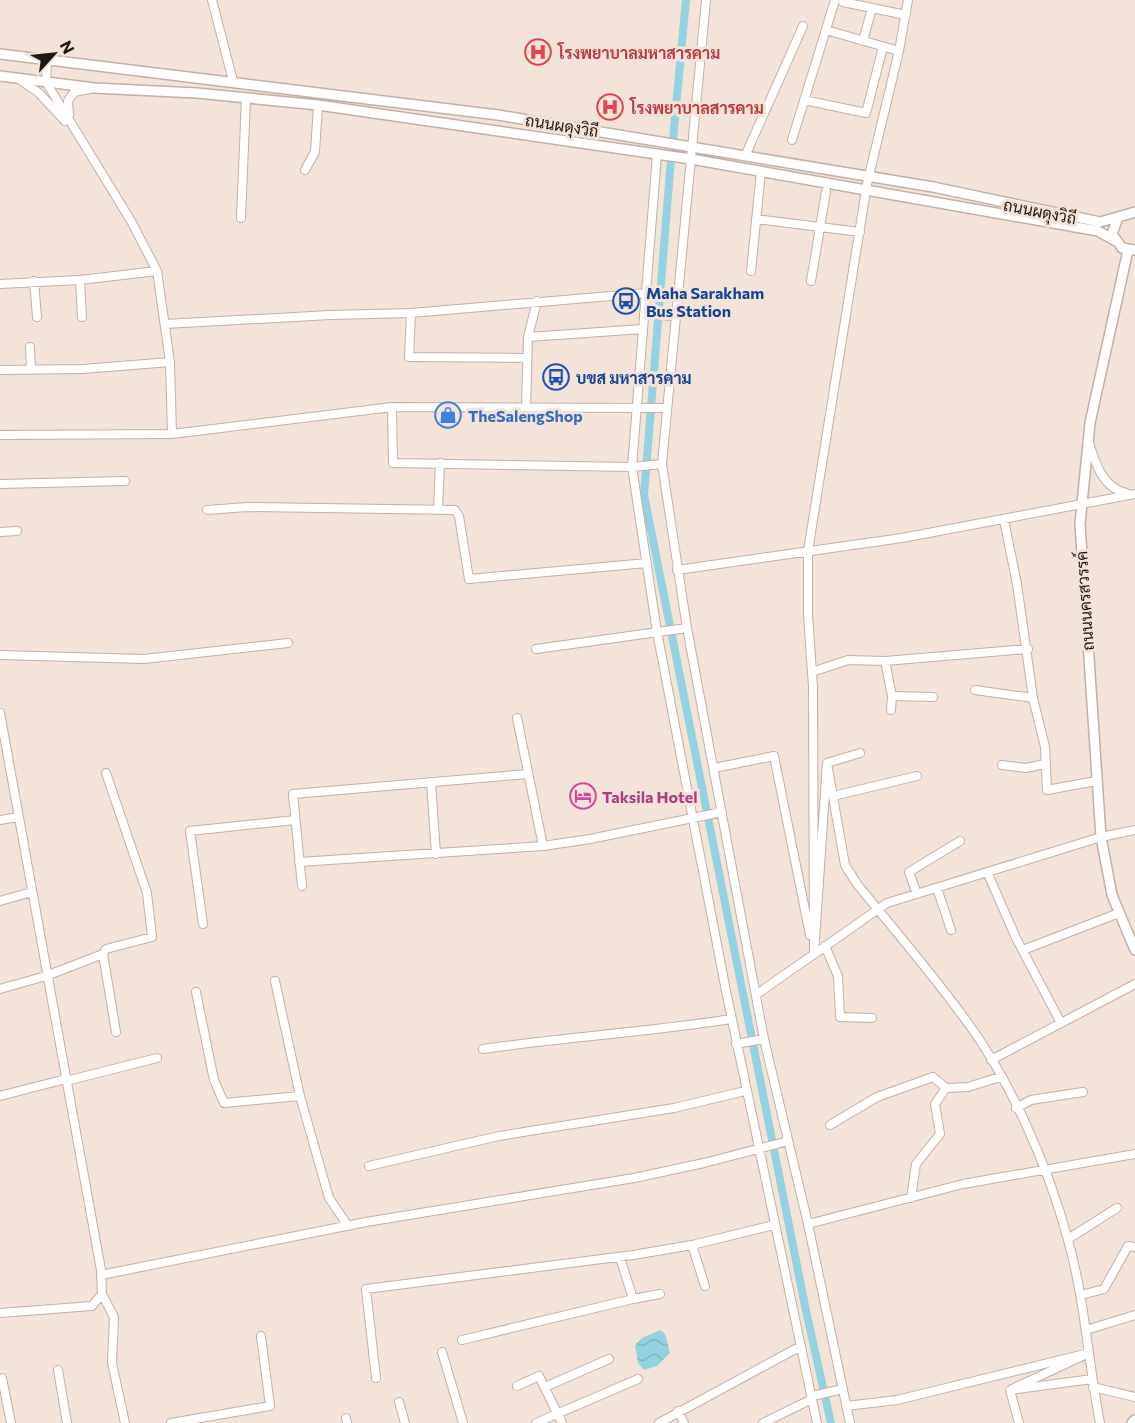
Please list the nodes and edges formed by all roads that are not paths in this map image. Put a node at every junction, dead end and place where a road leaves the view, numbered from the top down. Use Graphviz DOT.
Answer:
graph roads {
  1 [pos="212,0"];
  2 [pos="706,0"];
  3 [pos="908,0"];
  4 [pos="839,1"];
  5 [pos="872,8"];
  6 [pos="906,15"];
  7 [pos="803,26"];
  8 [pos="826,30"];
  9 [pos="863,41"];
  10 [pos="883,47"];
  11 [pos="899,51"];
  12 [pos="0,54"];
  13 [pos="47,59"];
  14 [pos="0,76"];
  15 [pos="17,78"];
  16 [pos="233,81"];
  17 [pos="46,82"];
  18 [pos="94,88"];
  19 [pos="233,97"];
  20 [pos="246,98"];
  21 [pos="804,100"];
  22 [pos="318,105"];
  23 [pos="80,139"];
  24 [pos="792,140"];
  25 [pos="688,145"];
  26 [pos="746,154"];
  27 [pos="661,155"];
  28 [pos="687,159"];
  29 [pos="305,170"];
  30 [pos="761,171"];
  31 [pos="868,178"];
  32 [pos="866,189"];
  33 [pos="826,191"];
  34 [pos="1135,211"];
  35 [pos="1118,217"];
  36 [pos="241,218"];
  37 [pos="756,219"];
  38 [pos="820,228"];
  39 [pos="860,232"];
  40 [pos="1114,240"];
  41 [pos="1132,250"];
  42 [pos="157,271"];
  43 [pos="751,271"];
  44 [pos="80,280"];
  45 [pos="34,281"];
  46 [pos="811,281"];
  47 [pos="0,284"];
  48 [pos="646,293"];
  49 [pos="537,302"];
  50 [pos="411,314"];
  51 [pos="644,314"];
  52 [pos="674,316"];
  53 [pos="37,317"];
  54 [pos="82,317"];
  55 [pos="165,324"];
  56 [pos="643,328"];
  57 [pos="528,337"];
  58 [pos="30,347"];
  59 [pos="526,358"];
  60 [pos="170,362"];
  61 [pos="0,370"];
  62 [pos="31,370"];
  63 [pos="526,406"];
  64 [pos="392,407"];
  65 [pos="635,408"];
  66 [pos="666,408"];
  67 [pos="172,434"];
  68 [pos="0,435"];
  69 [pos="1088,441"];
  70 [pos="440,463"];
  71 [pos="662,464"];
  72 [pos="632,466"];
  73 [pos="125,481"];
  74 [pos="0,484"];
  75 [pos="1132,494"];
  76 [pos="1081,504"];
  77 [pos="438,509"];
  78 [pos="207,510"];
  79 [pos="1004,520"];
  80 [pos="17,531"];
  81 [pos="0,532"];
  82 [pos="808,551"];
  83 [pos="647,563"];
  84 [pos="677,570"];
  85 [pos="687,628"];
  86 [pos="657,632"];
  87 [pos="288,643"];
  88 [pos="536,649"];
  89 [pos="1028,649"];
  90 [pos="0,655"];
  91 [pos="885,661"];
  92 [pos="812,672"];
  93 [pos="975,690"];
  94 [pos="892,696"];
  95 [pos="933,697"];
  96 [pos="1033,698"];
  97 [pos="891,710"];
  98 [pos="0,713"];
  99 [pos="517,718"];
  100 [pos="3,753"];
  101 [pos="860,753"];
  102 [pos="827,763"];
  103 [pos="1044,764"];
  104 [pos="1002,765"];
  105 [pos="714,768"];
  106 [pos="106,773"];
  107 [pos="527,774"];
  108 [pos="917,776"];
  109 [pos="1096,781"];
  110 [pos="431,782"];
  111 [pos="833,796"];
  112 [pos="722,812"];
  113 [pos="18,817"];
  114 [pos="692,818"];
  115 [pos="0,820"];
  116 [pos="295,820"];
  117 [pos="1135,830"];
  118 [pos="1101,837"];
  119 [pos="960,841"];
  120 [pos="543,846"];
  121 [pos="436,854"];
  122 [pos="299,862"];
  123 [pos="988,874"];
  124 [pos="302,886"];
  125 [pos="937,888"];
  126 [pos="32,892"];
  127 [pos="917,894"];
  128 [pos="0,901"];
  129 [pos="877,909"];
  130 [pos="1119,913"];
  131 [pos="203,924"];
  132 [pos="951,930"];
  133 [pos="825,946"];
  134 [pos="1023,950"];
  135 [pos="1135,950"];
  136 [pos="103,954"];
  137 [pos="814,954"];
  138 [pos="46,976"];
  139 [pos="275,981"];
  140 [pos="1135,984"];
  141 [pos="0,989"];
  142 [pos="196,992"];
  143 [pos="757,994"];
  144 [pos="872,1018"];
  145 [pos="731,1019"];
  146 [pos="1061,1023"];
  147 [pos="116,1032"];
  148 [pos="765,1039"];
  149 [pos="736,1044"];
  150 [pos="483,1049"];
  151 [pos="157,1058"];
  152 [pos="991,1060"];
  153 [pos="1000,1077"];
  154 [pos="66,1080"];
  155 [pos="946,1088"];
  156 [pos="746,1091"];
  157 [pos="1083,1092"];
  158 [pos="0,1096"];
  159 [pos="300,1096"];
  160 [pos="1016,1108"];
  161 [pos="830,1125"];
  162 [pos="788,1141"];
  163 [pos="758,1149"];
  164 [pos="1135,1154"];
  165 [pos="369,1166"];
  166 [pos="1045,1170"];
  167 [pos="911,1198"];
  168 [pos="1117,1208"];
  169 [pos="808,1224"];
  170 [pos="774,1225"];
  171 [pos="348,1226"];
  172 [pos="1068,1239"];
  173 [pos="692,1245"];
  174 [pos="1135,1247"];
  175 [pos="620,1257"];
  176 [pos="101,1275"];
  177 [pos="705,1286"];
  178 [pos="102,1294"];
  179 [pos="660,1294"];
  180 [pos="1081,1295"];
  181 [pos="633,1299"];
  182 [pos="0,1313"];
  183 [pos="1135,1315"];
  184 [pos="1086,1330"];
  185 [pos="261,1336"];
  186 [pos="462,1340"];
  187 [pos="801,1346"];
  188 [pos="442,1352"];
  189 [pos="1089,1353"];
  190 [pos="609,1359"];
  191 [pos="58,1370"];
  192 [pos="2,1378"];
  193 [pos="376,1378"];
  194 [pos="638,1379"];
  195 [pos="1092,1383"];
  196 [pos="518,1386"];
  197 [pos="545,1387"];
  198 [pos="843,1389"];
  199 [pos="1010,1390"];
  200 [pos="812,1397"];
  201 [pos="1135,1397"];
  202 [pos="399,1402"];
  203 [pos="846,1406"];
  204 [pos="678,1411"];
  205 [pos="558,1413"];
  206 [pos="11,1423"];
  207 [pos="67,1423"];
  208 [pos="125,1423"];
  209 [pos="171,1423"];
  210 [pos="405,1423"];
  211 [pos="463,1423"];
  212 [pos="536,1423"];
  213 [pos="562,1423"];
  214 [pos="659,1423"];
  215 [pos="684,1423"];
  216 [pos="763,1423"];
  217 [pos="818,1423"];
  218 [pos="850,1423"];
  219 [pos="1019,1423"];
  220 [pos="1100,1423"];
  1 -- 16 [label="street"];
  2 -- 25 [label="street"];
  3 -- 6 [label="street"];
  4 -- 5 [label="street"];
  4 -- 8 [label="street"];
  5 -- 6 [label="street"];
  5 -- 9 [label="street"];
  6 -- 11 [label="street"];
  7 -- 26 [label="street"];
  8 -- 9 [label="street"];
  8 -- 21 [label="street"];
  9 -- 10 [label="street"];
  10 -- 11 [label="street"];
  10 -- 21 [label="street"];
  11 -- 31 [label="street"];
  12 -- 13 [label="main road, ถนนผดุงวิถี"];
  13 -- 16 [label="main road, ถนนผดุงวิถี"];
  13 -- 17 [label="street"];
  14 -- 15 [label="main road, ถนนผดุงวิถี"];
  15 -- 17 [label="main road, ถนนผดุงวิถี"];
  15 -- 23 [label="street"];
  16 -- 19 [label="main road"];
  16 -- 25 [label="main road, ถนนผดุงวิถี"];
  17 -- 18 [label="main road, ถนนผดุงวิถี"];
  17 -- 23 [label="street"];
  18 -- 19 [label="main road, ถนนผดุงวิถี"];
  18 -- 23 [label="street"];
  19 -- 20 [label="main road, ถนนผดุงวิถี"];
  20 -- 22 [label="main road, ถนนผดุงวิถี"];
  20 -- 36 [label="street"];
  21 -- 24 [label="street"];
  22 -- 27 [label="main road, ถนนผดุงวิถี"];
  22 -- 29 [label="street"];
  23 -- 42 [label="street"];
  25 -- 26 [label="main road, ถนนผดุงวิถี"];
  25 -- 28 [label="street"];
  26 -- 31 [label="main road, ถนนผดุงวิถี"];
  27 -- 28 [label="main road, ถนนผดุงวิถี"];
  27 -- 48 [label="street"];
  28 -- 30 [label="main road, ถนนผดุงวิถี"];
  28 -- 52 [label="street"];
  30 -- 32 [label="main road, ถนนผดุงวิถี"];
  30 -- 37 [label="street"];
  31 -- 32 [label="street"];
  31 -- 35 [label="main road, ถนนผดุงวิถี"];
  32 -- 39 [label="street"];
  32 -- 40 [label="main road, ถนนผดุงวิถี"];
  33 -- 38 [label="street"];
  34 -- 35 [label="main road, ถนนผดุงวิถี"];
  35 -- 40 [label="main road"];
  37 -- 38 [label="street"];
  37 -- 43 [label="street"];
  38 -- 39 [label="street"];
  38 -- 46 [label="street"];
  39 -- 82 [label="street"];
  40 -- 41 [label="main road, ถนนผดุงวิถี"];
  41 -- 69 [label="main road, ถนนนครสวรรค์"];
  42 -- 44 [label="street"];
  42 -- 55 [label="street"];
  44 -- 45 [label="street"];
  44 -- 54 [label="street"];
  45 -- 47 [label="street"];
  45 -- 53 [label="street"];
  48 -- 49 [label="street"];
  48 -- 51 [label="street"];
  49 -- 50 [label="street"];
  49 -- 57 [label="street"];
  50 -- 55 [label="street"];
  50 -- 59 [label="street"];
  51 -- 52 [label="street"];
  51 -- 56 [label="street"];
  52 -- 66 [label="street"];
  55 -- 60 [label="street"];
  56 -- 57 [label="street"];
  56 -- 65 [label="street"];
  57 -- 59 [label="street"];
  58 -- 62 [label="street"];
  59 -- 63 [label="street"];
  60 -- 62 [label="street"];
  60 -- 67 [label="street"];
  61 -- 62 [label="street"];
  63 -- 64 [label="street"];
  63 -- 65 [label="street"];
  64 -- 67 [label="street"];
  64 -- 70 [label="street"];
  65 -- 66 [label="street"];
  65 -- 72 [label="street"];
  66 -- 71 [label="street"];
  67 -- 68 [label="street"];
  69 -- 75 [label="street"];
  69 -- 76 [label="main road, ถนนนครสวรรค์"];
  70 -- 72 [label="street"];
  70 -- 77 [label="street"];
  71 -- 72 [label="street"];
  71 -- 84 [label="street"];
  72 -- 83 [label="street"];
  73 -- 74 [label="street"];
  75 -- 76 [label="street"];
  76 -- 79 [label="street"];
  76 -- 109 [label="main road, ถนนนครสวรรค์"];
  77 -- 78 [label="street"];
  77 -- 83 [label="street"];
  79 -- 82 [label="street"];
  79 -- 89 [label="street"];
  80 -- 81 [label="street"];
  82 -- 84 [label="street"];
  82 -- 92 [label="street"];
  83 -- 86 [label="street"];
  84 -- 85 [label="street"];
  85 -- 86 [label="street"];
  85 -- 105 [label="street"];
  86 -- 88 [label="street"];
  86 -- 114 [label="street"];
  87 -- 90 [label="street"];
  89 -- 91 [label="street"];
  89 -- 96 [label="street"];
  91 -- 92 [label="street"];
  91 -- 94 [label="street"];
  92 -- 137 [label="street"];
  93 -- 96 [label="street"];
  94 -- 95 [label="street"];
  94 -- 97 [label="street"];
  96 -- 103 [label="street"];
  98 -- 100 [label="street"];
  99 -- 107 [label="street"];
  100 -- 113 [label="street"];
  101 -- 102 [label="street"];
  102 -- 111 [label="street"];
  102 -- 137 [label="street"];
  103 -- 104 [label="street"];
  103 -- 109 [label="street"];
  105 -- 112 [label="street"];
  105 -- 137 [label="street"];
  106 -- 136 [label="street"];
  107 -- 110 [label="street"];
  107 -- 120 [label="street"];
  108 -- 111 [label="street"];
  109 -- 118 [label="main road, ถนนนครสวรรค์"];
  110 -- 116 [label="street"];
  110 -- 121 [label="street"];
  111 -- 129 [label="street"];
  112 -- 114 [label="street"];
  112 -- 143 [label="street"];
  113 -- 115 [label="street"];
  113 -- 126 [label="street"];
  114 -- 120 [label="street"];
  114 -- 145 [label="street"];
  116 -- 122 [label="street"];
  116 -- 131 [label="street"];
  117 -- 118 [label="street"];
  118 -- 123 [label="street"];
  118 -- 130 [label="main road, ถนนนครสวรรค์"];
  119 -- 127 [label="street"];
  120 -- 121 [label="street"];
  121 -- 122 [label="street"];
  122 -- 124 [label="street"];
  123 -- 125 [label="street"];
  123 -- 134 [label="street"];
  125 -- 127 [label="street"];
  125 -- 132 [label="street"];
  126 -- 128 [label="street"];
  126 -- 138 [label="street"];
  127 -- 129 [label="street"];
  129 -- 133 [label="street"];
  129 -- 152 [label="street"];
  130 -- 134 [label="street"];
  130 -- 135 [label="main road, ถนนนครสวรรค์"];
  133 -- 137 [label="street"];
  133 -- 144 [label="street"];
  134 -- 146 [label="street"];
  136 -- 138 [label="street"];
  136 -- 147 [label="street"];
  137 -- 143 [label="street"];
  138 -- 141 [label="street"];
  138 -- 154 [label="street"];
  139 -- 159 [label="street"];
  140 -- 146 [label="street"];
  142 -- 159 [label="street"];
  143 -- 148 [label="street"];
  145 -- 149 [label="street"];
  145 -- 150 [label="street"];
  146 -- 152 [label="street"];
  148 -- 149 [label="street"];
  148 -- 162 [label="street"];
  149 -- 156 [label="street"];
  151 -- 154 [label="street"];
  152 -- 153 [label="street"];
  153 -- 155 [label="street"];
  153 -- 160 [label="street"];
  154 -- 158 [label="street"];
  154 -- 176 [label="street"];
  155 -- 161 [label="street"];
  155 -- 167 [label="street"];
  156 -- 163 [label="street"];
  156 -- 165 [label="street"];
  157 -- 160 [label="street"];
  159 -- 171 [label="street"];
  160 -- 166 [label="street"];
  162 -- 163 [label="street"];
  162 -- 169 [label="street"];
  163 -- 170 [label="street"];
  163 -- 171 [label="street"];
  164 -- 166 [label="street"];
  166 -- 167 [label="street"];
  166 -- 172 [label="street"];
  167 -- 169 [label="street"];
  168 -- 172 [label="street"];
  169 -- 198 [label="street"];
  170 -- 173 [label="street"];
  170 -- 187 [label="street"];
  171 -- 176 [label="street"];
  172 -- 180 [label="street"];
  173 -- 175 [label="street"];
  173 -- 177 [label="street"];
  174 -- 180 [label="street"];
  175 -- 181 [label="street"];
  175 -- 193 [label="street"];
  176 -- 178 [label="street"];
  178 -- 182 [label="street"];
  178 -- 208 [label="street"];
  179 -- 181 [label="street"];
  180 -- 184 [label="street"];
  181 -- 186 [label="street"];
  183 -- 184 [label="street"];
  184 -- 189 [label="street"];
  185 -- 209 [label="street"];
  187 -- 200 [label="street"];
  187 -- 204 [label="street"];
  188 -- 211 [label="street"];
  189 -- 195 [label="street"];
  189 -- 199 [label="street"];
  189 -- 203 [label="street"];
  190 -- 197 [label="street"];
  191 -- 207 [label="street"];
  192 -- 206 [label="street"];
  194 -- 205 [label="street"];
  195 -- 199 [label="street"];
  195 -- 201 [label="street"];
  195 -- 220 [label="street"];
  196 -- 197 [label="street"];
  197 -- 205 [label="street"];
  198 -- 200 [label="street"];
  198 -- 203 [label="street"];
  199 -- 219 [label="street"];
  200 -- 216 [label="street"];
  200 -- 217 [label="street"];
  202 -- 210 [label="street"];
  203 -- 218 [label="street"];
  204 -- 214 [label="street"];
  204 -- 215 [label="street"];
  205 -- 212 [label="street"];
  205 -- 213 [label="street"];
}
